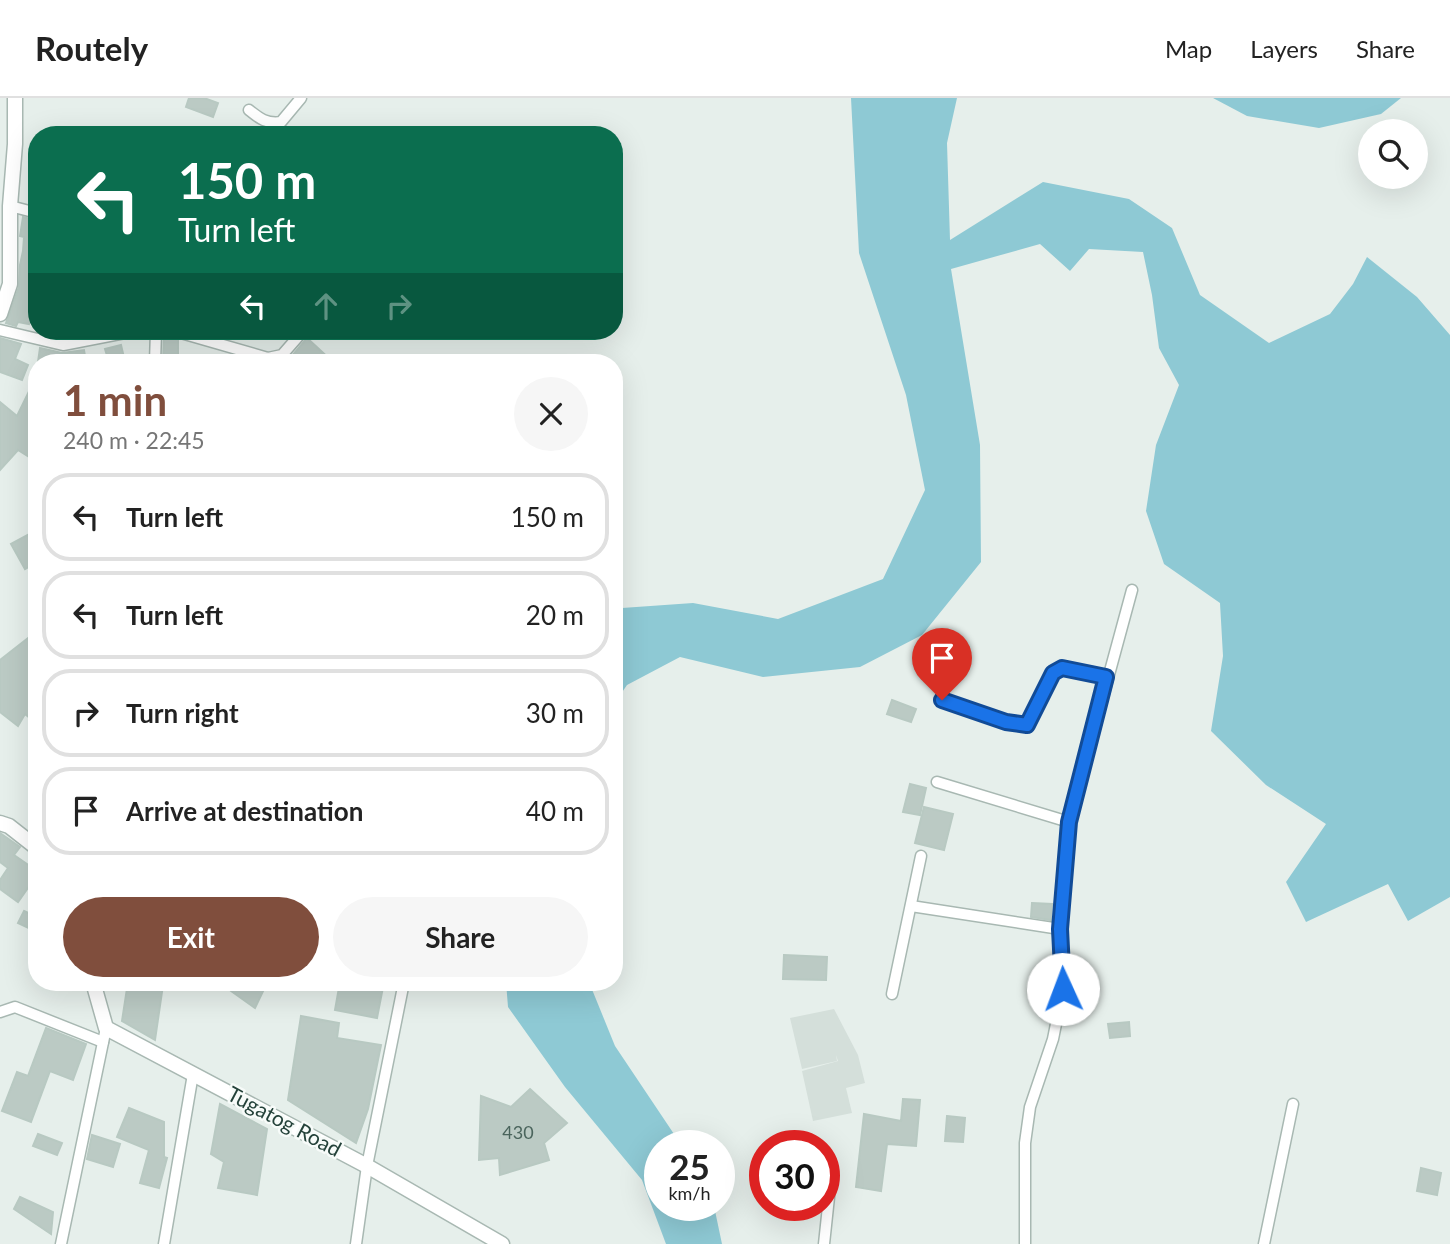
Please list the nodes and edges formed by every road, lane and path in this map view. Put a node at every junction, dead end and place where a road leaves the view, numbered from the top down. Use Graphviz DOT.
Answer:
graph roads {
  1 [pos="15,98"];
  2 [pos="301,98"];
  3 [pos="249,110"];
  4 [pos="10,206"];
  5 [pos="28,211"];
  6 [pos="0,314"];
  7 [pos="0,330"];
  8 [pos="28,337"];
  9 [pos="42,340"];
  10 [pos="89,340"];
  11 [pos="205,340"];
  12 [pos="295,340"];
  13 [pos="254,354"];
  14 [pos="283,354"];
  15 [pos="1132,590"];
  16 [pos="1106,677"];
  17 [pos="942,700"];
  18 [pos="937,782"];
  19 [pos="0,822"];
  20 [pos="1069,822"];
  21 [pos="28,841"];
  22 [pos="921,856"];
  23 [pos="911,906"];
  24 [pos="1060,929"];
  25 [pos="95,991"];
  26 [pos="402,991"];
  27 [pos="892,994"];
  28 [pos="0,1012"];
  29 [pos="104,1035"];
  30 [pos="193,1074"];
  31 [pos="1293,1104"];
  32 [pos="367,1166"];
  33 [pos="826,1221"];
  34 [pos="61,1244"];
  35 [pos="164,1244"];
  36 [pos="356,1244"];
  37 [pos="502,1244"];
  38 [pos="824,1244"];
  39 [pos="1025,1244"];
  40 [pos="1264,1244"];
  1 -- 4 [label="street"];
  2 -- 3 [label="street"];
  4 -- 5 [label="street"];
  4 -- 6 [label="street"];
  7 -- 8 [label="street"];
  9 -- 10 [label="street"];
  11 -- 13 [label="street"];
  12 -- 14 [label="street"];
  15 -- 16 [label="street"];
  16 -- 17 [label="street"];
  16 -- 20 [label="street"];
  18 -- 20 [label="street"];
  19 -- 21 [label="street"];
  20 -- 24 [label="street"];
  22 -- 23 [label="street"];
  23 -- 24 [label="street"];
  23 -- 27 [label="street"];
  24 -- 39 [label="street"];
  25 -- 29 [label="street"];
  26 -- 32 [label="street"];
  28 -- 29 [label="street"];
  29 -- 30 [label="street, Tugatog Road"];
  29 -- 34 [label="street"];
  30 -- 32 [label="street, Tugatog Road"];
  30 -- 35 [label="street"];
  31 -- 40 [label="street"];
  32 -- 36 [label="street"];
  32 -- 37 [label="street, Tugatog Road"];
  33 -- 38 [label="street"];
}
